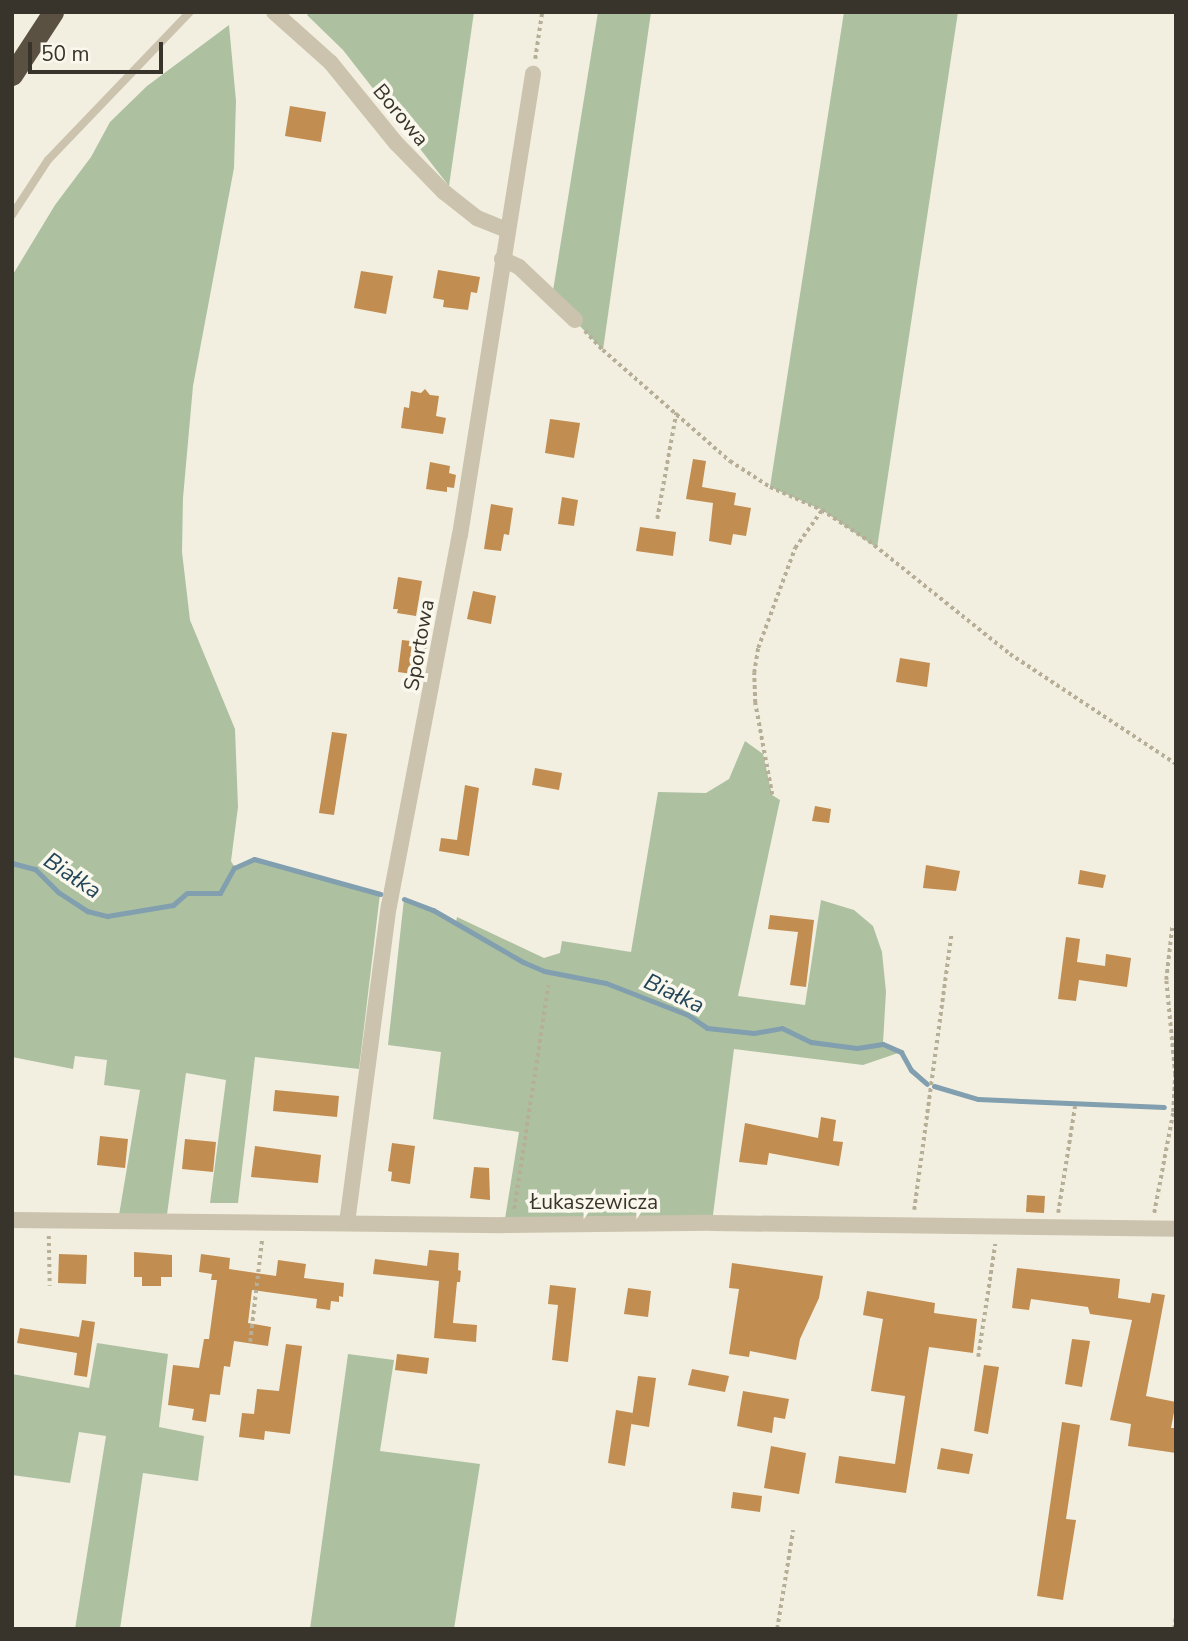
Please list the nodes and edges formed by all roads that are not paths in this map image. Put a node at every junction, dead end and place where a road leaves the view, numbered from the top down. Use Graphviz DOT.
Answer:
graph roads {
  1 [pos="52,12"];
  2 [pos="190,12"];
  3 [pos="274,12"];
  4 [pos="533,74"];
  5 [pos="12,75"];
  6 [pos="12,215"];
  7 [pos="506,230"];
  8 [pos="502,259"];
  9 [pos="575,320"];
  10 [pos="12,1220"];
  11 [pos="347,1223"];
  12 [pos="1176,1229"];
  1 -- 5 [label="highway"];
  2 -- 6 [label="lane"];
  3 -- 7 [label="street, Borowa"];
  4 -- 7 [label="street, Sportowa"];
  7 -- 8 [label="street, Sportowa"];
  8 -- 9 [label="street"];
  8 -- 11 [label="street, Sportowa"];
  10 -- 11 [label="street, Łukaszewicza"];
  11 -- 12 [label="street, Łukaszewicza"];
}
